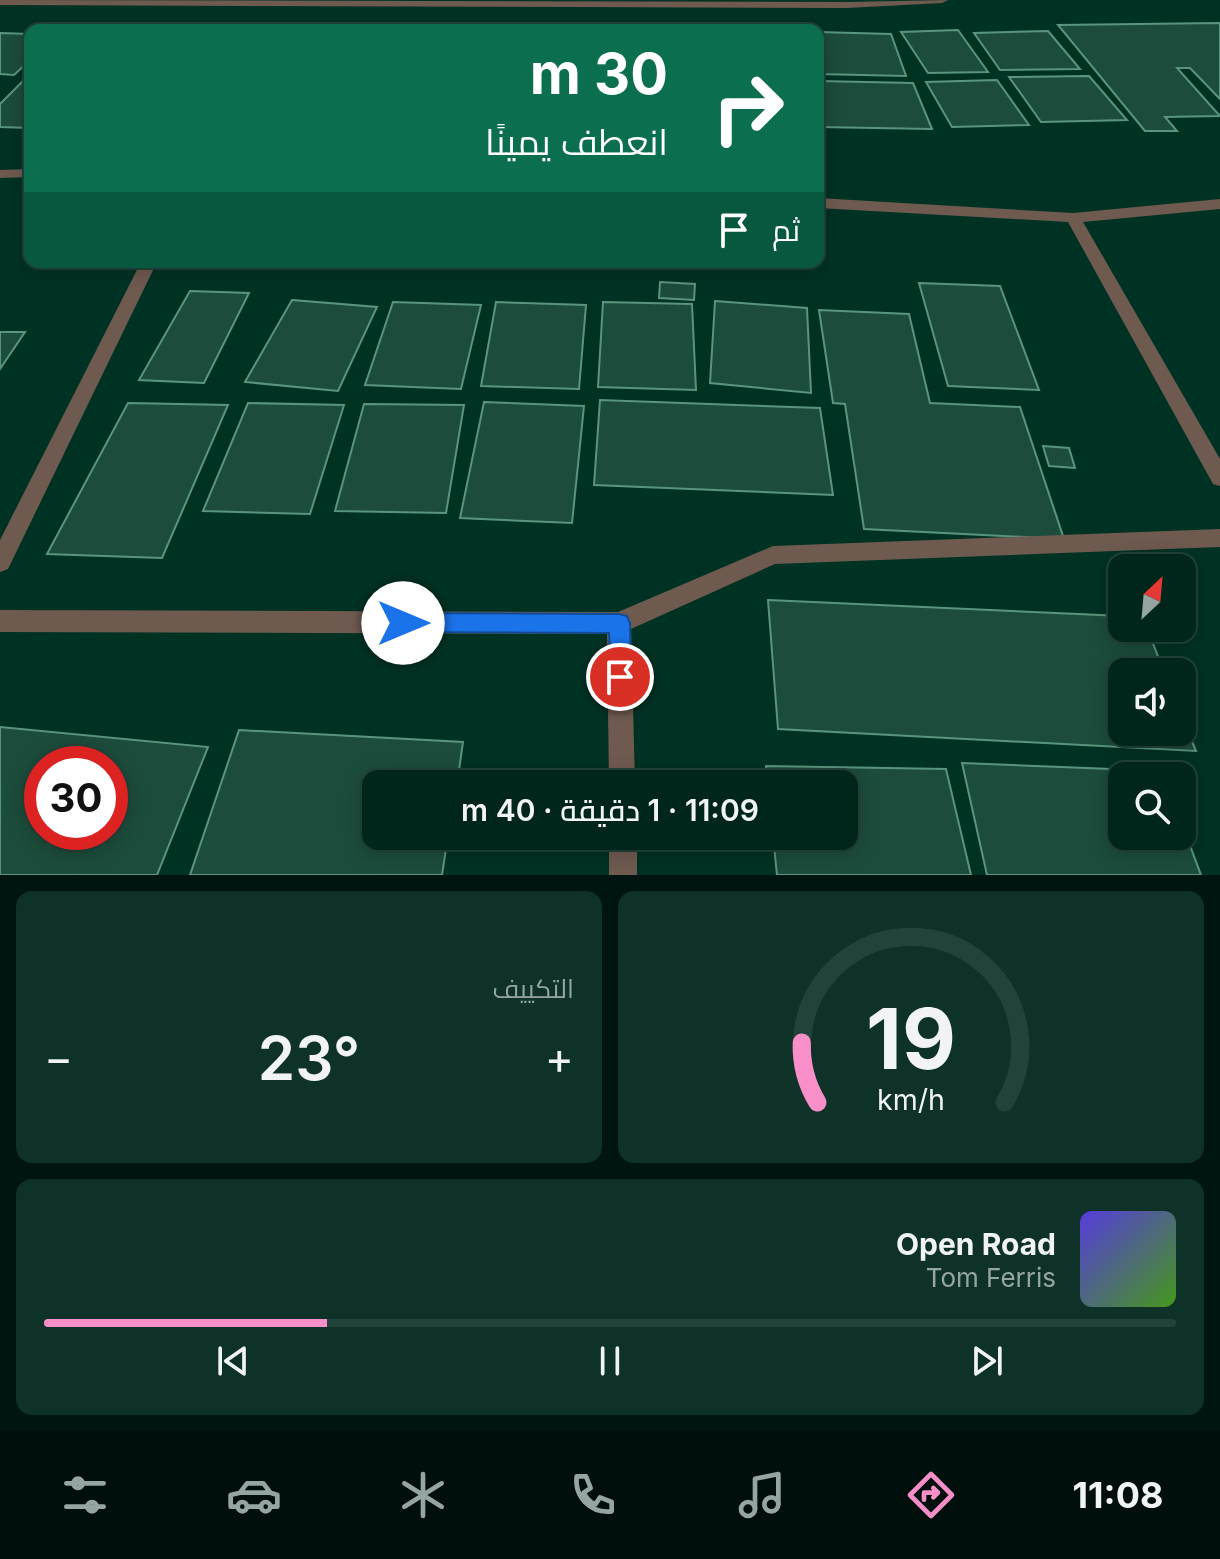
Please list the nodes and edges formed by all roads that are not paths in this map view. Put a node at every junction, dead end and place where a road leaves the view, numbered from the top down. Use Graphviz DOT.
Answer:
graph roads {
  1 [pos="942,0"];
  2 [pos="1,1"];
  3 [pos="846,3"];
  4 [pos="24,174"];
  5 [pos="3,178"];
  6 [pos="824,203"];
  7 [pos="1220,204"];
  8 [pos="1073,218"];
  9 [pos="146,268"];
  10 [pos="1220,478"];
  11 [pos="1220,538"];
  12 [pos="0,562"];
  13 [pos="0,621"];
  14 [pos="619,623"];
  15 [pos="622,770"];
  16 [pos="623,850"];
  17 [pos="623,875"];
  1 -- 3 [label="street"];
  2 -- 3 [label="street"];
  4 -- 5 [label="street"];
  6 -- 8 [label="street"];
  7 -- 8 [label="street"];
  8 -- 10 [label="street"];
  9 -- 12 [label="street"];
  11 -- 14 [label="street"];
  13 -- 14 [label="street"];
  14 -- 15 [label="street"];
  16 -- 17 [label="street"];
}
